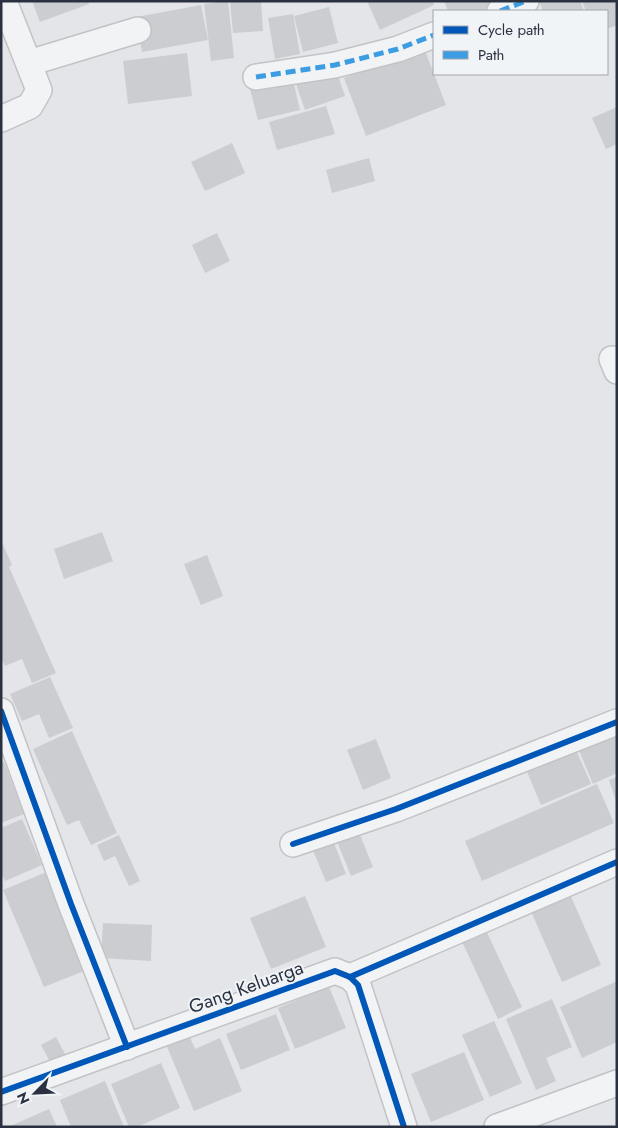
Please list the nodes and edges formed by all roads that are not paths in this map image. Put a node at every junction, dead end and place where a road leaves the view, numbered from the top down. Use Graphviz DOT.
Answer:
graph roads {
  1 [pos="4,1"];
  2 [pos="138,30"];
  3 [pos="433,35"];
  4 [pos="29,63"];
  5 [pos="256,77"];
  6 [pos="1,119"];
  7 [pos="1,712"];
  8 [pos="617,722"];
  9 [pos="293,844"];
  10 [pos="617,862"];
  11 [pos="350,977"];
  12 [pos="127,1047"];
  13 [pos="617,1083"];
  14 [pos="1,1092"];
  15 [pos="404,1127"];
  16 [pos="497,1127"];
  1 -- 4 [label="street"];
  2 -- 4 [label="street"];
  3 -- 5 [label="street"];
  4 -- 6 [label="street"];
  7 -- 12 [label="street"];
  8 -- 9 [label="street"];
  10 -- 11 [label="street"];
  11 -- 12 [label="street, Gang Keluarga"];
  11 -- 15 [label="street"];
  12 -- 14 [label="street, Gang Keluarga"];
  13 -- 16 [label="street"];
}
